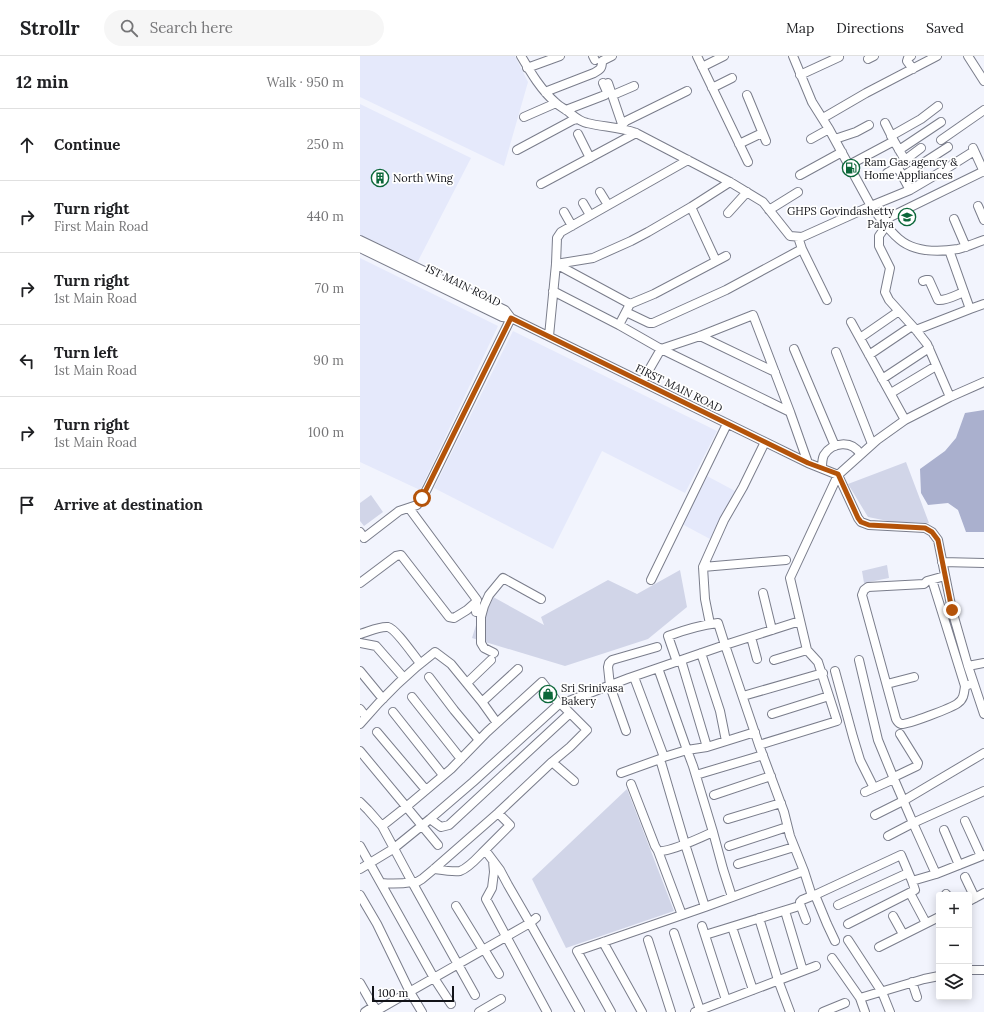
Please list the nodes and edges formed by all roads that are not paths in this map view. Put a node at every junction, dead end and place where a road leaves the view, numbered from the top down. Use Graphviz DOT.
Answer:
graph roads {
  1 [pos="521,56"];
  2 [pos="560,56"];
  3 [pos="612,56"];
  4 [pos="697,56"];
  5 [pos="724,56"];
  6 [pos="792,56"];
  7 [pos="911,56"];
  8 [pos="937,56"];
  9 [pos="968,56"];
  10 [pos="839,57"];
  11 [pos="702,67"];
  12 [pos="527,68"];
  13 [pos="913,69"];
  14 [pos="800,75"];
  15 [pos="732,78"];
  16 [pos="984,81"];
  17 [pos="634,86"];
  18 [pos="712,88"];
  19 [pos="687,91"];
  20 [pos="545,92"];
  21 [pos="613,95"];
  22 [pos="747,95"];
  23 [pos="556,103"];
  24 [pos="938,106"];
  25 [pos="566,110"];
  26 [pos="984,110"];
  27 [pos="524,117"];
  28 [pos="823,118"];
  29 [pos="577,119"];
  30 [pos="941,122"];
  31 [pos="885,123"];
  32 [pos="869,125"];
  33 [pos="621,126"];
  34 [pos="829,129"];
  35 [pos="636,133"];
  36 [pos="762,133"];
  37 [pos="578,134"];
  38 [pos="811,139"];
  39 [pos="835,139"];
  40 [pos="893,139"];
  41 [pos="941,140"];
  42 [pos="766,141"];
  43 [pos="739,144"];
  44 [pos="948,147"];
  45 [pos="921,148"];
  46 [pos="517,150"];
  47 [pos="899,150"];
  48 [pos="842,152"];
  49 [pos="590,158"];
  50 [pos="981,158"];
  51 [pos="688,160"];
  52 [pos="905,160"];
  53 [pos="748,162"];
  54 [pos="849,165"];
  55 [pos="898,167"];
  56 [pos="984,171"];
  57 [pos="887,173"];
  58 [pos="800,175"];
  59 [pos="903,176"];
  60 [pos="730,182"];
  61 [pos="541,184"];
  62 [pos="910,190"];
  63 [pos="600,192"];
  64 [pos="747,192"];
  65 [pos="798,192"];
  66 [pos="583,203"];
  67 [pos="608,206"];
  68 [pos="871,206"];
  69 [pos="978,206"];
  70 [pos="691,207"];
  71 [pos="769,210"];
  72 [pos="564,212"];
  73 [pos="728,213"];
  74 [pos="590,215"];
  75 [pos="954,219"];
  76 [pos="984,220"];
  77 [pos="884,223"];
  78 [pos="572,226"];
  79 [pos="798,237"];
  80 [pos="360,240"];
  81 [pos="984,240"];
  82 [pos="966,247"];
  83 [pos="360,248"];
  84 [pos="802,249"];
  85 [pos="949,250"];
  86 [pos="726,256"];
  87 [pos="716,261"];
  88 [pos="556,264"];
  89 [pos="923,281"];
  90 [pos="553,291"];
  91 [pos="964,292"];
  92 [pos="827,300"];
  93 [pos="630,304"];
  94 [pos="984,304"];
  95 [pos="970,309"];
  96 [pos="626,312"];
  97 [pos="899,312"];
  98 [pos="511,318"];
  99 [pos="851,322"];
  100 [pos="619,325"];
  101 [pos="914,328"];
  102 [pos="549,336"];
  103 [pos="700,336"];
  104 [pos="860,338"];
  105 [pos="929,348"];
  106 [pos="661,349"];
  107 [pos="794,349"];
  108 [pos="836,352"];
  109 [pos="869,355"];
  110 [pos="936,366"];
  111 [pos="775,372"];
  112 [pos="882,379"];
  113 [pos="642,382"];
  114 [pos="984,382"];
  115 [pos="891,394"];
  116 [pos="950,397"];
  117 [pos="790,412"];
  118 [pos="905,420"];
  119 [pos="727,424"];
  120 [pos="766,442"];
  121 [pos="872,444"];
  122 [pos="835,446"];
  123 [pos="860,454"];
  124 [pos="808,463"];
  125 [pos="822,468"];
  126 [pos="838,474"];
  127 [pos="409,508"];
  128 [pos="360,532"];
  129 [pos="786,560"];
  130 [pos="942,562"];
  131 [pos="984,563"];
  132 [pos="703,567"];
  133 [pos="945,576"];
  134 [pos="651,580"];
  135 [pos="932,580"];
  136 [pos="360,584"];
  137 [pos="763,593"];
  138 [pos="540,599"];
  139 [pos="476,602"];
  140 [pos="467,610"];
  141 [pos="479,614"];
  142 [pos="800,621"];
  143 [pos="710,624"];
  144 [pos="772,630"];
  145 [pos="360,634"];
  146 [pos="751,637"];
  147 [pos="360,643"];
  148 [pos="725,645"];
  149 [pos="656,647"];
  150 [pos="807,650"];
  151 [pos="701,654"];
  152 [pos="757,659"];
  153 [pos="774,660"];
  154 [pos="859,660"];
  155 [pos="679,661"];
  156 [pos="420,663"];
  157 [pos="984,663"];
  158 [pos="968,666"];
  159 [pos="658,668"];
  160 [pos="518,670"];
  161 [pos="360,671"];
  162 [pos="835,671"];
  163 [pos="823,673"];
  164 [pos="634,677"];
  165 [pos="914,677"];
  166 [pos="404,678"];
  167 [pos="429,678"];
  168 [pos="467,683"];
  169 [pos="887,684"];
  170 [pos="974,684"];
  171 [pos="610,686"];
  172 [pos="965,686"];
  173 [pos="743,696"];
  174 [pos="829,696"];
  175 [pos="412,697"];
  176 [pos="383,699"];
  177 [pos="482,702"];
  178 [pos="560,704"];
  179 [pos="360,709"];
  180 [pos="393,712"];
  181 [pos="570,713"];
  182 [pos="772,714"];
  183 [pos="984,714"];
  184 [pos="366,717"];
  185 [pos="497,723"];
  186 [pos="360,724"];
  187 [pos="626,731"];
  188 [pos="377,732"];
  189 [pos="755,732"];
  190 [pos="900,734"];
  191 [pos="479,740"];
  192 [pos="726,741"];
  193 [pos="759,745"];
  194 [pos="707,747"];
  195 [pos="686,750"];
  196 [pos="360,751"];
  197 [pos="984,753"];
  198 [pos="763,755"];
  199 [pos="662,758"];
  200 [pos="461,759"];
  201 [pos="552,762"];
  202 [pos="621,773"];
  203 [pos="444,775"];
  204 [pos="696,775"];
  205 [pos="770,776"];
  206 [pos="894,778"];
  207 [pos="574,781"];
  208 [pos="631,784"];
  209 [pos="874,788"];
  210 [pos="426,790"];
  211 [pos="984,791"];
  212 [pos="865,792"];
  213 [pos="714,795"];
  214 [pos="903,801"];
  215 [pos="360,802"];
  216 [pos="780,803"];
  217 [pos="406,807"];
  218 [pos="498,813"];
  219 [pos="875,815"];
  220 [pos="430,819"];
  221 [pos="728,819"];
  222 [pos="965,821"];
  223 [pos="913,823"];
  224 [pos="422,825"];
  225 [pos="382,826"];
  226 [pos="788,827"];
  227 [pos="944,830"];
  228 [pos="713,832"];
  229 [pos="888,836"];
  230 [pos="685,844"];
  231 [pos="438,845"];
  232 [pos="360,846"];
  233 [pos="730,846"];
  234 [pos="794,847"];
  235 [pos="394,849"];
  236 [pos="485,850"];
  237 [pos="658,851"];
  238 [pos="982,855"];
  239 [pos="493,861"];
  240 [pos="370,862"];
  241 [pos="738,864"];
  242 [pos="959,865"];
  243 [pos="360,869"];
  244 [pos="434,869"];
  245 [pos="804,870"];
  246 [pos="908,873"];
  247 [pos="936,874"];
  248 [pos="965,877"];
  249 [pos="912,881"];
  250 [pos="412,882"];
  251 [pos="381,883"];
  252 [pos="970,892"];
  253 [pos="910,893"];
  254 [pos="984,893"];
  255 [pos="360,895"];
  256 [pos="813,895"];
  257 [pos="732,897"];
  258 [pos="972,900"];
  259 [pos="838,905"];
  260 [pos="456,906"];
  261 [pos="705,907"];
  262 [pos="796,907"];
  263 [pos="785,911"];
  264 [pos="682,916"];
  265 [pos="893,916"];
  266 [pos="759,918"];
  267 [pos="936,918"];
  268 [pos="806,920"];
  269 [pos="533,921"];
  270 [pos="926,923"];
  271 [pos="848,924"];
  272 [pos="702,926"];
  273 [pos="732,927"];
  274 [pos="674,933"];
  275 [pos="903,934"];
  276 [pos="705,935"];
  277 [pos="507,936"];
  278 [pos="648,940"];
  279 [pos="848,940"];
  280 [pos="836,941"];
  281 [pos="603,942"];
  282 [pos="879,947"];
  283 [pos="484,950"];
  284 [pos="832,958"];
  285 [pos="457,965"];
  286 [pos="816,966"];
  287 [pos="972,970"];
  288 [pos="984,970"];
  289 [pos="803,971"];
  290 [pos="499,974"];
  291 [pos="936,977"];
  292 [pos="434,978"];
  293 [pos="778,980"];
  294 [pos="360,982"];
  295 [pos="912,982"];
  296 [pos="753,990"];
  297 [pos="410,992"];
  298 [pos="882,992"];
  299 [pos="475,995"];
  300 [pos="917,997"];
  301 [pos="860,998"];
  302 [pos="502,999"];
  303 [pos="726,1000"];
  304 [pos="845,1003"];
  305 [pos="451,1004"];
  306 [pos="376,1010"];
  307 [pos="697,1011"];
  308 [pos="365,1012"];
  309 [pos="422,1012"];
  310 [pos="479,1012"];
  311 [pos="547,1012"];
  312 [pos="580,1012"];
  313 [pos="611,1012"];
  314 [pos="642,1012"];
  315 [pos="672,1012"];
  316 [pos="790,1012"];
  317 [pos="823,1012"];
  318 [pos="865,1012"];
  319 [pos="890,1012"];
  1 -- 12 [label="street"];
  2 -- 12 [label="street"];
  3 -- 20 [label="street"];
  4 -- 11 [label="street"];
  5 -- 11 [label="street"];
  6 -- 14 [label="street"];
  7 -- 13 [label="street"];
  8 -- 13 [label="street"];
  9 -- 16 [label="street"];
  10 -- 14 [label="street"];
  11 -- 18 [label="street"];
  12 -- 20 [label="street"];
  13 -- 28 [label="street"];
  14 -- 28 [label="street"];
  15 -- 18 [label="street"];
  17 -- 21 [label="street"];
  18 -- 43 [label="street"];
  19 -- 33 [label="street"];
  20 -- 23 [label="street"];
  21 -- 25 [label="street"];
  21 -- 33 [label="street"];
  22 -- 36 [label="street"];
  23 -- 25 [label="street"];
  23 -- 27 [label="street"];
  24 -- 40 [label="street"];
  25 -- 29 [label="street"];
  26 -- 41 [label="street"];
  28 -- 34 [label="street"];
  29 -- 33 [label="street"];
  29 -- 46 [label="street"];
  30 -- 47 [label="street"];
  31 -- 40 [label="street"];
  32 -- 39 [label="street"];
  33 -- 35 [label="street"];
  34 -- 38 [label="street"];
  34 -- 39 [label="street"];
  35 -- 49 [label="street"];
  35 -- 51 [label="street"];
  36 -- 42 [label="street"];
  36 -- 43 [label="street"];
  37 -- 49 [label="street"];
  39 -- 48 [label="street"];
  40 -- 47 [label="street"];
  40 -- 54 [label="street"];
  43 -- 53 [label="street"];
  44 -- 59 [label="street"];
  45 -- 52 [label="street"];
  47 -- 52 [label="street"];
  48 -- 54 [label="street"];
  48 -- 58 [label="street"];
  49 -- 61 [label="street"];
  50 -- 56 [label="street"];
  50 -- 62 [label="street"];
  51 -- 60 [label="street"];
  51 -- 67 [label="street"];
  52 -- 55 [label="street"];
  54 -- 68 [label="street"];
  55 -- 57 [label="street"];
  55 -- 59 [label="street"];
  56 -- 77 [label="street"];
  59 -- 62 [label="street"];
  60 -- 64 [label="street"];
  60 -- 70 [label="street"];
  62 -- 68 [label="street"];
  63 -- 67 [label="street"];
  64 -- 71 [label="street"];
  64 -- 73 [label="street"];
  65 -- 71 [label="street"];
  66 -- 74 [label="street"];
  67 -- 74 [label="street"];
  68 -- 77 [label="street"];
  68 -- 79 [label="street"];
  69 -- 76 [label="street"];
  70 -- 87 [label="street"];
  70 -- 88 [label="street"];
  71 -- 79 [label="street"];
  72 -- 78 [label="street"];
  74 -- 78 [label="street"];
  75 -- 82 [label="street"];
  77 -- 85 [label="street"];
  77 -- 97 [label="street"];
  78 -- 88 [label="street"];
  79 -- 84 [label="street"];
  80 -- 98 [label="street, 1ST MAIN ROAD"];
  81 -- 82 [label="street"];
  82 -- 85 [label="street"];
  83 -- 98 [label="street, 1ST MAIN ROAD"];
  84 -- 92 [label="street"];
  84 -- 96 [label="street"];
  85 -- 91 [label="street"];
  86 -- 87 [label="street"];
  87 -- 93 [label="street"];
  88 -- 90 [label="street"];
  88 -- 93 [label="street"];
  89 -- 91 [label="street"];
  90 -- 100 [label="street"];
  90 -- 102 [label="street"];
  91 -- 95 [label="street"];
  93 -- 96 [label="street"];
  94 -- 95 [label="street"];
  95 -- 101 [label="street"];
  96 -- 100 [label="street"];
  97 -- 101 [label="street"];
  97 -- 104 [label="street"];
  98 -- 102 [label="street, FIRST MAIN ROAD"];
  98 -- 127 [label="street"];
  99 -- 104 [label="street"];
  100 -- 106 [label="street"];
  101 -- 105 [label="street"];
  101 -- 109 [label="street"];
  102 -- 113 [label="street, FIRST MAIN ROAD"];
  103 -- 106 [label="street"];
  103 -- 111 [label="street"];
  103 -- 111 [label="street"];
  104 -- 109 [label="street"];
  105 -- 110 [label="street"];
  105 -- 112 [label="street"];
  106 -- 113 [label="street"];
  106 -- 117 [label="street"];
  107 -- 122 [label="street"];
  108 -- 121 [label="street"];
  109 -- 112 [label="street"];
  110 -- 115 [label="street"];
  110 -- 116 [label="street"];
  111 -- 117 [label="street"];
  112 -- 115 [label="street"];
  113 -- 119 [label="street, FIRST MAIN ROAD"];
  114 -- 116 [label="street"];
  115 -- 118 [label="street"];
  116 -- 118 [label="street"];
  117 -- 124 [label="street"];
  118 -- 121 [label="street"];
  119 -- 120 [label="street, FIRST MAIN ROAD"];
  119 -- 134 [label="street"];
  120 -- 124 [label="street, FIRST MAIN ROAD"];
  120 -- 132 [label="street"];
  121 -- 123 [label="street"];
  122 -- 123 [label="street"];
  122 -- 125 [label="street"];
  123 -- 126 [label="street"];
  124 -- 125 [label="street, FIRST MAIN ROAD"];
  125 -- 126 [label="street, FIRST MAIN ROAD"];
  126 -- 130 [label="street"];
  126 -- 142 [label="street"];
  127 -- 128 [label="street"];
  127 -- 139 [label="street"];
  129 -- 132 [label="street"];
  130 -- 131 [label="street"];
  130 -- 133 [label="street"];
  132 -- 143 [label="street"];
  133 -- 135 [label="street"];
  133 -- 158 [label="street"];
  135 -- 169 [label="street"];
  135 -- 172 [label="street"];
  136 -- 140 [label="street"];
  137 -- 144 [label="street"];
  138 -- 141 [label="street"];
  139 -- 140 [label="street"];
  139 -- 141 [label="street"];
  140 -- 141 [label="street"];
  141 -- 168 [label="street"];
  142 -- 144 [label="street"];
  142 -- 150 [label="street"];
  143 -- 148 [label="street"];
  143 -- 155 [label="street"];
  144 -- 146 [label="street"];
  145 -- 156 [label="street"];
  146 -- 148 [label="street"];
  146 -- 152 [label="street"];
  147 -- 166 [label="street"];
  148 -- 151 [label="street"];
  148 -- 173 [label="street"];
  149 -- 171 [label="street"];
  150 -- 153 [label="street"];
  150 -- 163 [label="street"];
  151 -- 155 [label="street"];
  151 -- 192 [label="street"];
  154 -- 206 [label="street"];
  155 -- 159 [label="street"];
  155 -- 194 [label="street"];
  156 -- 166 [label="street"];
  156 -- 168 [label="street"];
  157 -- 158 [label="street"];
  158 -- 170 [label="street"];
  159 -- 164 [label="street"];
  159 -- 195 [label="street"];
  160 -- 177 [label="street"];
  161 -- 176 [label="street"];
  162 -- 209 [label="street"];
  163 -- 173 [label="street"];
  163 -- 174 [label="street"];
  164 -- 171 [label="street"];
  164 -- 199 [label="street"];
  165 -- 169 [label="street"];
  166 -- 176 [label="street"];
  167 -- 191 [label="street"];
  168 -- 177 [label="street"];
  169 -- 172 [label="street"];
  170 -- 172 [label="street"];
  170 -- 183 [label="street"];
  171 -- 178 [label="street"];
  171 -- 187 [label="street"];
  173 -- 189 [label="street"];
  174 -- 182 [label="street"];
  174 -- 193 [label="street"];
  175 -- 200 [label="street"];
  176 -- 184 [label="street"];
  177 -- 185 [label="street"];
  178 -- 181 [label="street"];
  178 -- 185 [label="street"];
  178 -- 220 [label="street"];
  179 -- 184 [label="street"];
  180 -- 203 [label="street"];
  181 -- 201 [label="street"];
  181 -- 220 [label="street"];
  184 -- 186 [label="street"];
  185 -- 191 [label="street"];
  188 -- 210 [label="street"];
  189 -- 192 [label="street"];
  189 -- 193 [label="street"];
  190 -- 206 [label="street"];
  191 -- 200 [label="street"];
  192 -- 194 [label="street"];
  193 -- 198 [label="street"];
  194 -- 195 [label="street"];
  195 -- 199 [label="street"];
  195 -- 204 [label="street"];
  196 -- 217 [label="street"];
  197 -- 214 [label="street"];
  198 -- 204 [label="street"];
  198 -- 205 [label="street"];
  199 -- 202 [label="street"];
  199 -- 230 [label="street"];
  200 -- 203 [label="street"];
  201 -- 207 [label="street"];
  201 -- 218 [label="street"];
  203 -- 210 [label="street"];
  204 -- 228 [label="street"];
  205 -- 213 [label="street"];
  205 -- 216 [label="street"];
  206 -- 209 [label="street"];
  206 -- 214 [label="street"];
  208 -- 237 [label="street"];
  209 -- 212 [label="street"];
  210 -- 217 [label="street"];
  211 -- 223 [label="street"];
  214 -- 219 [label="street"];
  214 -- 223 [label="street"];
  215 -- 225 [label="street"];
  216 -- 221 [label="street"];
  216 -- 226 [label="street"];
  217 -- 224 [label="street"];
  217 -- 225 [label="street"];
  218 -- 236 [label="street"];
  218 -- 244 [label="street"];
  220 -- 224 [label="street"];
  222 -- 238 [label="street"];
  223 -- 229 [label="street"];
  223 -- 247 [label="street"];
  224 -- 231 [label="street"];
  224 -- 235 [label="street"];
  225 -- 235 [label="street"];
  226 -- 233 [label="street"];
  226 -- 234 [label="street"];
  227 -- 242 [label="street"];
  228 -- 230 [label="street"];
  228 -- 257 [label="street"];
  230 -- 237 [label="street"];
  230 -- 261 [label="street"];
  232 -- 240 [label="street"];
  234 -- 241 [label="street"];
  234 -- 245 [label="street"];
  235 -- 240 [label="street"];
  235 -- 250 [label="street"];
  236 -- 239 [label="street"];
  236 -- 244 [label="street"];
  237 -- 264 [label="street"];
  238 -- 242 [label="street"];
  239 -- 269 [label="street"];
  239 -- 277 [label="street"];
  240 -- 243 [label="street"];
  240 -- 251 [label="street"];
  242 -- 247 [label="street"];
  244 -- 250 [label="street"];
  245 -- 256 [label="street"];
  245 -- 257 [label="street"];
  246 -- 249 [label="street"];
  246 -- 256 [label="street"];
  246 -- 259 [label="street"];
  247 -- 249 [label="street"];
  248 -- 252 [label="street"];
  249 -- 253 [label="street"];
  250 -- 251 [label="street"];
  250 -- 285 [label="street"];
  251 -- 292 [label="street"];
  253 -- 270 [label="street"];
  253 -- 271 [label="street"];
  254 -- 258 [label="street"];
  255 -- 297 [label="street"];
  256 -- 268 [label="street"];
  256 -- 280 [label="street"];
  257 -- 261 [label="street"];
  260 -- 283 [label="street"];
  261 -- 264 [label="street"];
  262 -- 263 [label="street"];
  263 -- 266 [label="street"];
  263 -- 289 [label="street"];
  264 -- 281 [label="street"];
  265 -- 275 [label="street"];
  266 -- 273 [label="street"];
  266 -- 293 [label="street"];
  267 -- 270 [label="street"];
  269 -- 277 [label="street"];
  269 -- 312 [label="street"];
  270 -- 275 [label="street"];
  272 -- 276 [label="street"];
  273 -- 276 [label="street"];
  273 -- 296 [label="street"];
  274 -- 307 [label="street"];
  275 -- 282 [label="street"];
  276 -- 303 [label="street"];
  277 -- 283 [label="street"];
  277 -- 311 [label="street"];
  278 -- 315 [label="street"];
  279 -- 298 [label="street"];
  281 -- 313 [label="street"];
  281 -- 314 [label="street"];
  283 -- 285 [label="street"];
  283 -- 290 [label="street"];
  284 -- 301 [label="street"];
  285 -- 292 [label="street"];
  285 -- 299 [label="street"];
  286 -- 289 [label="street"];
  287 -- 288 [label="street"];
  289 -- 293 [label="street"];
  291 -- 295 [label="street"];
  292 -- 297 [label="street"];
  292 -- 305 [label="street"];
  293 -- 296 [label="street"];
  293 -- 316 [label="street"];
  294 -- 306 [label="street"];
  295 -- 298 [label="street"];
  295 -- 300 [label="street"];
  296 -- 303 [label="street"];
  297 -- 306 [label="street"];
  297 -- 309 [label="street"];
  298 -- 301 [label="street"];
  298 -- 319 [label="street"];
  301 -- 318 [label="street"];
  302 -- 310 [label="street"];
  303 -- 307 [label="street"];
  304 -- 317 [label="street"];
  306 -- 308 [label="street"];
}
